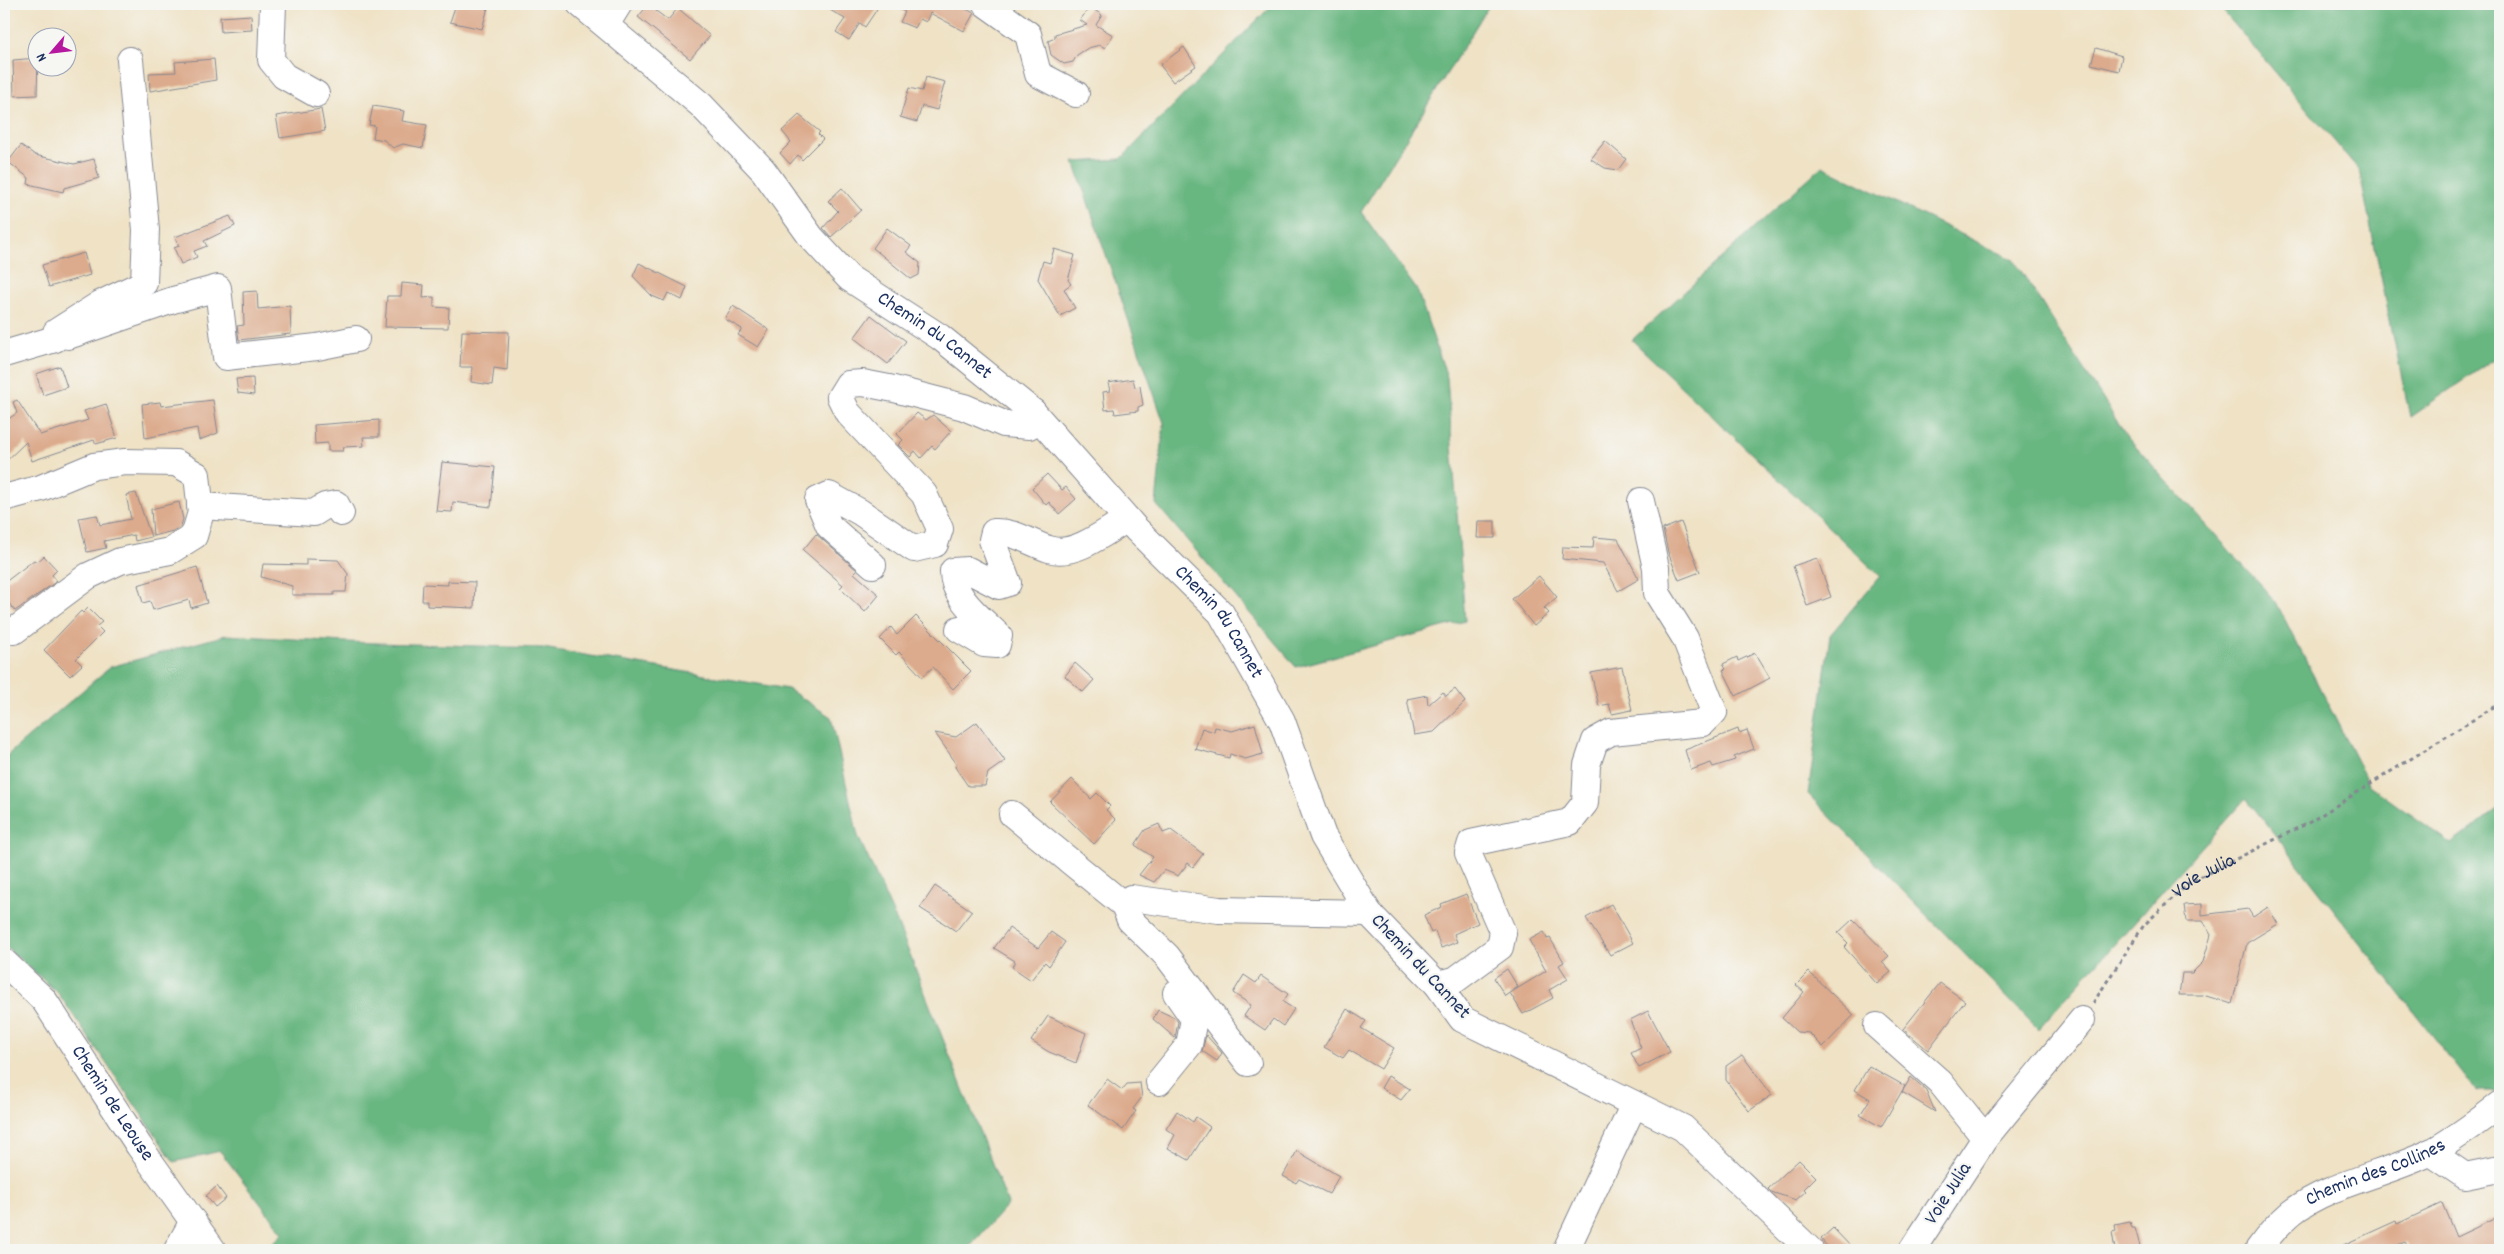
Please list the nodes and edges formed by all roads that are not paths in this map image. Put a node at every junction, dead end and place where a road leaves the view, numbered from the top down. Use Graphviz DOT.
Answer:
graph roads {
  1 [pos="260,4"];
  2 [pos="272,4"];
  3 [pos="580,4"];
  4 [pos="986,4"];
  5 [pos="612,15"];
  6 [pos="258,55"];
  7 [pos="130,60"];
  8 [pos="316,94"];
  9 [pos="1076,94"];
  10 [pos="55,339"];
  11 [pos="356,339"];
  12 [pos="4,354"];
  13 [pos="1034,412"];
  14 [pos="4,498"];
  15 [pos="1641,501"];
  16 [pos="200,506"];
  17 [pos="341,513"];
  18 [pos="1127,519"];
  19 [pos="872,565"];
  20 [pos="959,629"];
  21 [pos="14,631"];
  22 [pos="1012,814"];
  23 [pos="1124,905"];
  24 [pos="1369,913"];
  25 [pos="1162,951"];
  26 [pos="4,962"];
  27 [pos="1437,984"];
  28 [pos="2082,1020"];
  29 [pos="1877,1026"];
  30 [pos="1248,1063"];
  31 [pos="1159,1082"];
  32 [pos="1634,1104"];
  33 [pos="2500,1104"];
  34 [pos="1985,1138"];
  35 [pos="2430,1152"];
  36 [pos="2500,1169"];
  37 [pos="193,1221"];
  38 [pos="177,1250"];
  39 [pos="213,1250"];
  40 [pos="1566,1250"];
  41 [pos="1810,1250"];
  42 [pos="1912,1250"];
  43 [pos="2258,1250"];
  1 -- 6 [label="street"];
  2 -- 8 [label="street"];
  3 -- 5 [label="street, Chemin du Cannet"];
  4 -- 9 [label="street"];
  5 -- 13 [label="street, Chemin du Cannet"];
  7 -- 10 [label="street"];
  10 -- 11 [label="street"];
  10 -- 12 [label="street"];
  13 -- 18 [label="street, Chemin du Cannet"];
  13 -- 19 [label="street"];
  14 -- 16 [label="street"];
  15 -- 27 [label="street"];
  16 -- 17 [label="street"];
  16 -- 21 [label="street"];
  18 -- 20 [label="street"];
  18 -- 24 [label="street, Chemin du Cannet"];
  22 -- 23 [label="street"];
  23 -- 24 [label="street"];
  23 -- 25 [label="street"];
  24 -- 27 [label="street, Chemin du Cannet"];
  25 -- 30 [label="street"];
  25 -- 31 [label="street"];
  26 -- 37 [label="street, Chemin de Leouse"];
  27 -- 32 [label="street, Chemin du Cannet"];
  28 -- 34 [label="street, Voie Julia"];
  29 -- 34 [label="street"];
  32 -- 40 [label="street"];
  32 -- 41 [label="street, Chemin du Cannet"];
  33 -- 35 [label="street, Chemin des Collines"];
  34 -- 42 [label="street, Voie Julia"];
  35 -- 36 [label="street"];
  35 -- 43 [label="street, Chemin des Collines"];
  37 -- 38 [label="street"];
  37 -- 39 [label="street, Chemin de Leouse"];
}
